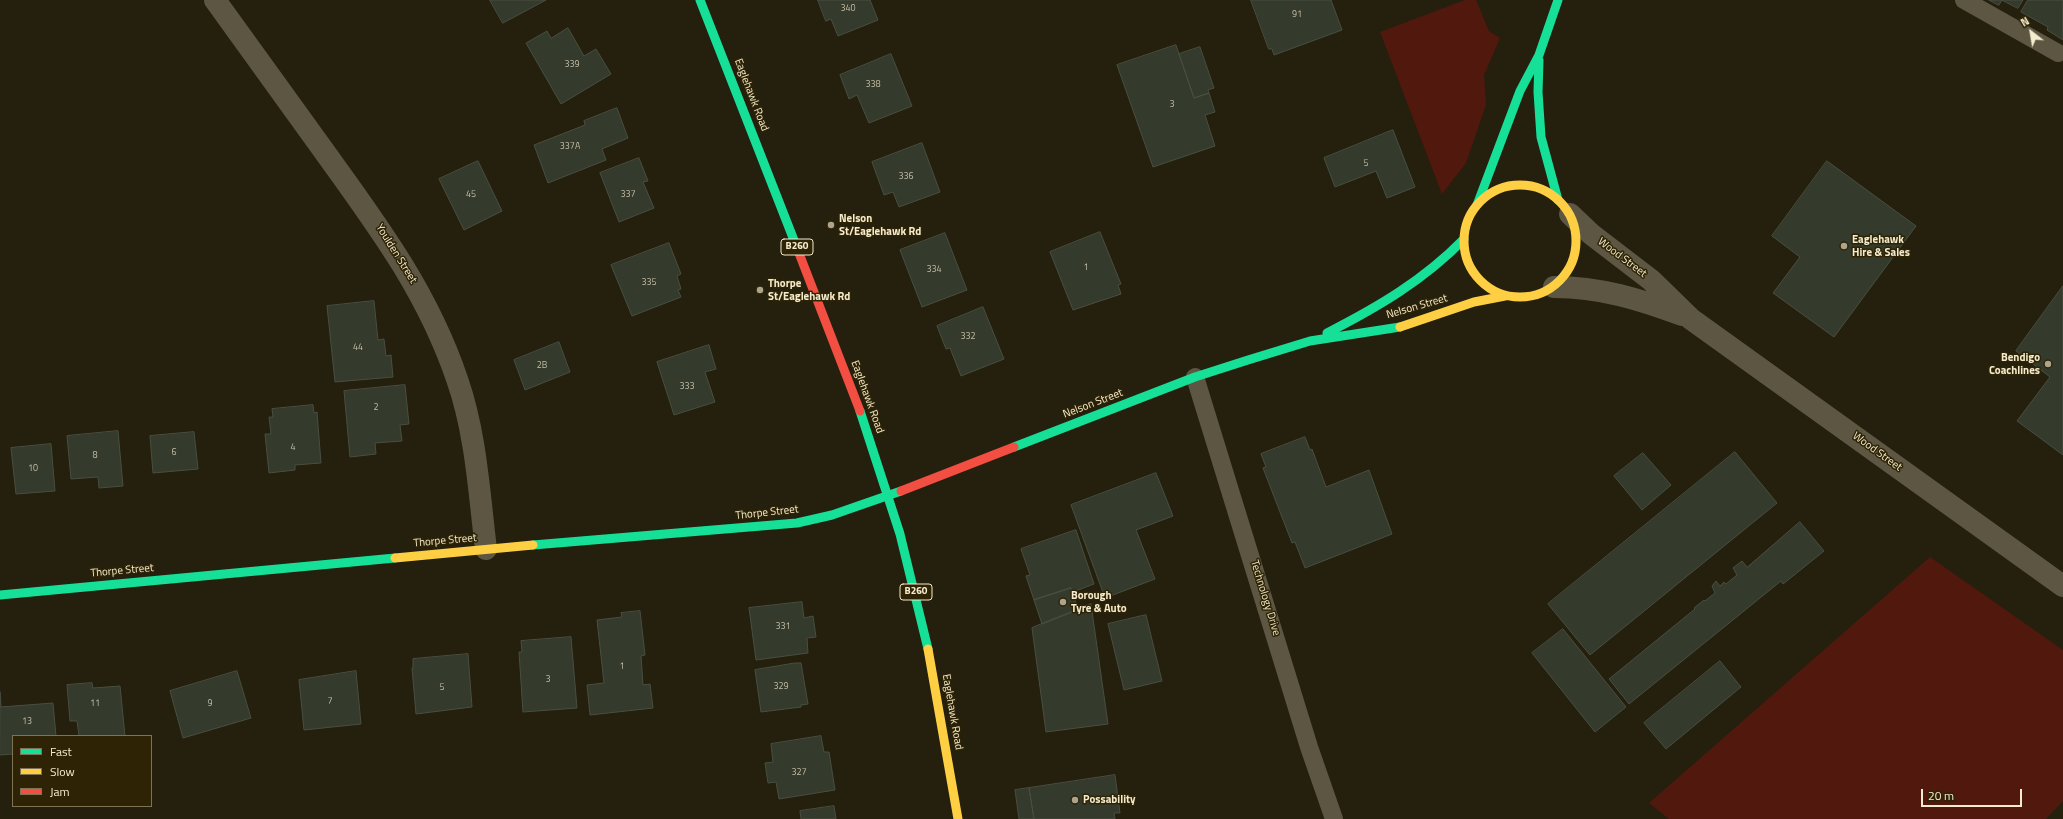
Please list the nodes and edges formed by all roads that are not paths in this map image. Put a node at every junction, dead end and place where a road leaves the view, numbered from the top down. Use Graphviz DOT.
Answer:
graph roads {
  1 [pos="215,0"];
  2 [pos="700,0"];
  3 [pos="1558,0"];
  4 [pos="1964,0"];
  5 [pos="2058,53"];
  6 [pos="1539,55"];
  7 [pos="1477,205"];
  8 [pos="1564,207"];
  9 [pos="1464,239"];
  10 [pos="1554,287"];
  11 [pos="1505,296"];
  12 [pos="1691,318"];
  13 [pos="1310,341"];
  14 [pos="1196,377"];
  15 [pos="888,496"];
  16 [pos="486,549"];
  17 [pos="2063,586"];
  18 [pos="0,595"];
  19 [pos="958,819"];
  20 [pos="1334,819"];
  1 -- 16 [label="street, Youlden Street"];
  2 -- 15 [label="street, Eaglehawk Road / B260"];
  3 -- 6 [label="street"];
  4 -- 5 [label="lane"];
  6 -- 7 [label="street"];
  6 -- 8 [label="street"];
  7 -- 8 [label="street"];
  7 -- 9 [label="street"];
  8 -- 10 [label="street"];
  8 -- 12 [label="street, Wood Street"];
  9 -- 11 [label="street"];
  9 -- 13 [label="street, Nelson Street"];
  10 -- 11 [label="street"];
  10 -- 12 [label="street, Wood Street"];
  11 -- 13 [label="street, Nelson Street"];
  12 -- 17 [label="street, Wood Street"];
  13 -- 14 [label="street, Nelson Street"];
  14 -- 15 [label="street, Nelson Street"];
  14 -- 20 [label="lane, Technology Drive"];
  15 -- 16 [label="street, Thorpe Street"];
  15 -- 19 [label="street, Eaglehawk Road / B260"];
  16 -- 18 [label="street, Thorpe Street"];
}
